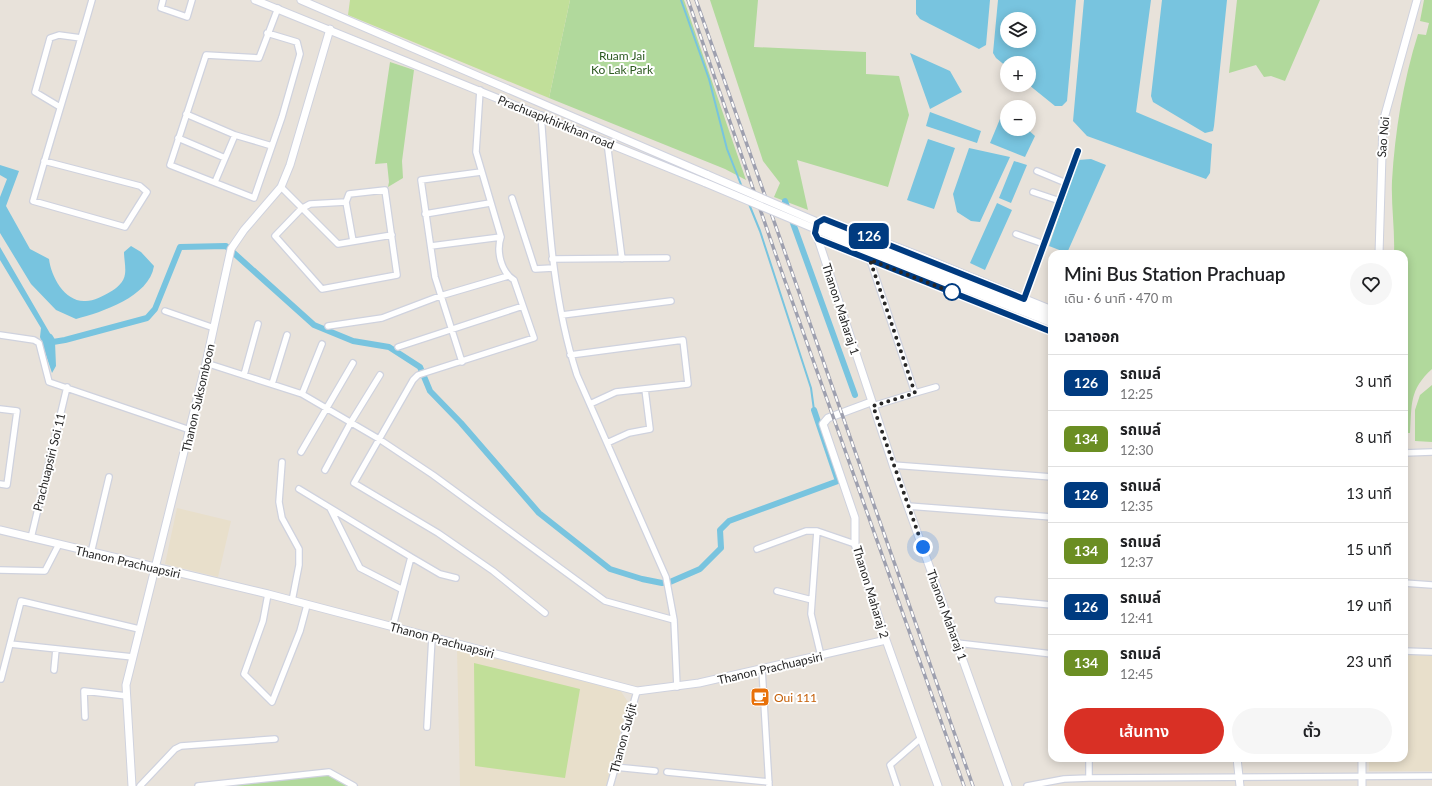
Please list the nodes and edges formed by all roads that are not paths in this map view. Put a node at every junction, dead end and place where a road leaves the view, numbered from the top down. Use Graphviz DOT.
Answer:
graph roads {
  1 [pos="92,0"];
  2 [pos="163,0"];
  3 [pos="192,0"];
  4 [pos="256,0"];
  5 [pos="301,0"];
  6 [pos="1417,0"];
  7 [pos="278,8"];
  8 [pos="330,29"];
  9 [pos="267,33"];
  10 [pos="81,38"];
  11 [pos="480,90"];
  12 [pos="60,107"];
  13 [pos="186,114"];
  14 [pos="541,116"];
  15 [pos="235,135"];
  16 [pos="178,138"];
  17 [pos="607,142"];
  18 [pos="272,146"];
  19 [pos="1078,151"];
  20 [pos="225,158"];
  21 [pos="44,161"];
  22 [pos="1038,171"];
  23 [pos="481,172"];
  24 [pos="215,182"];
  25 [pos="1066,183"];
  26 [pos="281,187"];
  27 [pos="1033,192"];
  28 [pos="512,198"];
  29 [pos="1060,201"];
  30 [pos="346,202"];
  31 [pos="490,203"];
  32 [pos="301,209"];
  33 [pos="425,214"];
  34 [pos="1016,234"];
  35 [pos="392,235"];
  36 [pos="501,236"];
  37 [pos="818,239"];
  38 [pos="353,242"];
  39 [pos="858,243"];
  40 [pos="1044,244"];
  41 [pos="431,246"];
  42 [pos="1379,250"];
  43 [pos="667,258"];
  44 [pos="552,259"];
  45 [pos="622,259"];
  46 [pos="870,260"];
  47 [pos="553,268"];
  48 [pos="508,276"];
  49 [pos="440,296"];
  50 [pos="1024,299"];
  51 [pos="671,302"];
  52 [pos="523,306"];
  53 [pos="1048,308"];
  54 [pos="165,311"];
  55 [pos="562,315"];
  56 [pos="1048,316"];
  57 [pos="1048,321"];
  58 [pos="258,324"];
  59 [pos="328,326"];
  60 [pos="214,328"];
  61 [pos="451,329"];
  62 [pos="1048,330"];
  63 [pos="0,335"];
  64 [pos="287,335"];
  65 [pos="322,344"];
  66 [pos="398,347"];
  67 [pos="570,355"];
  68 [pos="462,362"];
  69 [pos="206,363"];
  70 [pos="352,363"];
  71 [pos="244,376"];
  72 [pos="380,376"];
  73 [pos="272,384"];
  74 [pos="67,387"];
  75 [pos="936,387"];
  76 [pos="645,389"];
  77 [pos="915,393"];
  78 [pos="302,394"];
  79 [pos="590,404"];
  80 [pos="872,404"];
  81 [pos="325,407"];
  82 [pos="0,409"];
  83 [pos="351,422"];
  84 [pos="190,430"];
  85 [pos="379,439"];
  86 [pos="607,442"];
  87 [pos="1408,450"];
  88 [pos="301,452"];
  89 [pos="1408,452"];
  90 [pos="1412,452"];
  91 [pos="1432,452"];
  92 [pos="282,462"];
  93 [pos="893,465"];
  94 [pos="326,470"];
  95 [pos="109,477"];
  96 [pos="1048,477"];
  97 [pos="0,484"];
  98 [pos="299,489"];
  99 [pos="908,506"];
  100 [pos="330,508"];
  101 [pos="1048,517"];
  102 [pos="0,530"];
  103 [pos="817,531"];
  104 [pos="31,538"];
  105 [pos="855,544"];
  106 [pos="58,546"];
  107 [pos="757,549"];
  108 [pos="91,553"];
  109 [pos="410,557"];
  110 [pos="157,568"];
  111 [pos="0,570"];
  112 [pos="456,578"];
  113 [pos="1408,584"];
  114 [pos="1432,585"];
  115 [pos="401,589"];
  116 [pos="777,591"];
  117 [pos="268,594"];
  118 [pos="812,600"];
  119 [pos="998,600"];
  120 [pos="292,601"];
  121 [pos="307,605"];
  122 [pos="1048,605"];
  123 [pos="545,613"];
  124 [pos="674,620"];
  125 [pos="393,626"];
  126 [pos="139,629"];
  127 [pos="432,637"];
  128 [pos="886,640"];
  129 [pos="957,643"];
  130 [pos="10,644"];
  131 [pos="56,649"];
  132 [pos="1408,651"];
  133 [pos="1432,652"];
  134 [pos="1048,654"];
  135 [pos="821,656"];
  136 [pos="132,657"];
  137 [pos="54,670"];
  138 [pos="762,670"];
  139 [pos="1,679"];
  140 [pos="677,687"];
  141 [pos="637,691"];
  142 [pos="127,696"];
  143 [pos="85,717"];
  144 [pos="427,727"];
  145 [pos="921,738"];
  146 [pos="275,739"];
  147 [pos="1089,762"];
  148 [pos="1237,762"];
  149 [pos="1362,762"];
  150 [pos="615,766"];
  151 [pos="655,771"];
  152 [pos="667,772"];
  153 [pos="1362,776"];
  154 [pos="1432,776"];
  155 [pos="1239,777"];
  156 [pos="1089,778"];
  157 [pos="769,784"];
  158 [pos="132,786"];
  159 [pos="140,786"];
  160 [pos="198,786"];
  161 [pos="354,786"];
  162 [pos="610,786"];
  163 [pos="897,786"];
  164 [pos="938,786"];
  165 [pos="1008,786"];
  166 [pos="1027,786"];
  167 [pos="1240,786"];
  168 [pos="1362,786"];
  1 -- 10 [label="street"];
  2 -- 3 [label="street"];
  4 -- 7 [label="street, Prachuapkhirikhan road"];
  5 -- 39 [label="street, Prachuapkhirikhan road, bridge"];
  6 -- 42 [label="street, Sao Noi"];
  7 -- 8 [label="street, Prachuapkhirikhan road"];
  7 -- 9 [label="street"];
  8 -- 11 [label="street, Prachuapkhirikhan road"];
  8 -- 26 [label="street, Thanon Suksomboon"];
  9 -- 13 [label="street"];
  9 -- 18 [label="street"];
  10 -- 12 [label="street"];
  10 -- 12 [label="street"];
  11 -- 14 [label="street, Prachuapkhirikhan road"];
  11 -- 23 [label="street"];
  12 -- 21 [label="street"];
  13 -- 15 [label="street"];
  13 -- 16 [label="street"];
  14 -- 17 [label="street, Prachuapkhirikhan road"];
  14 -- 44 [label="street"];
  15 -- 18 [label="street"];
  15 -- 20 [label="street"];
  16 -- 20 [label="street"];
  16 -- 24 [label="street"];
  17 -- 39 [label="street, Prachuapkhirikhan road, bridge"];
  17 -- 45 [label="street"];
  18 -- 24 [label="street"];
  19 -- 25 [label="street"];
  20 -- 24 [label="street"];
  21 -- 21 [label="street"];
  22 -- 25 [label="street"];
  23 -- 31 [label="street"];
  23 -- 33 [label="street"];
  25 -- 29 [label="street"];
  26 -- 32 [label="street"];
  26 -- 60 [label="street, Thanon Suksomboon"];
  27 -- 29 [label="street"];
  28 -- 47 [label="street"];
  29 -- 40 [label="street"];
  30 -- 32 [label="street"];
  30 -- 35 [label="street"];
  30 -- 38 [label="street"];
  31 -- 33 [label="street"];
  31 -- 36 [label="street"];
  32 -- 35 [label="street"];
  32 -- 38 [label="street"];
  33 -- 41 [label="street"];
  34 -- 40 [label="street"];
  35 -- 38 [label="street"];
  36 -- 41 [label="street"];
  36 -- 48 [label="street"];
  37 -- 46 [label="street"];
  37 -- 50 [label="street"];
  37 -- 80 [label="street, Thanon Maharaj 1"];
  39 -- 56 [label="street"];
  39 -- 57 [label="street"];
  40 -- 50 [label="street"];
  41 -- 49 [label="street"];
  43 -- 45 [label="street"];
  44 -- 45 [label="street"];
  44 -- 47 [label="street"];
  46 -- 62 [label="street"];
  46 -- 77 [label="street"];
  47 -- 55 [label="street"];
  48 -- 49 [label="street"];
  48 -- 52 [label="street"];
  49 -- 59 [label="street"];
  49 -- 61 [label="street"];
  50 -- 53 [label="street"];
  51 -- 55 [label="street"];
  52 -- 61 [label="street"];
  52 -- 68 [label="street"];
  54 -- 60 [label="street"];
  55 -- 67 [label="street"];
  58 -- 71 [label="street"];
  60 -- 69 [label="street, Thanon Suksomboon"];
  61 -- 66 [label="street"];
  61 -- 68 [label="street"];
  63 -- 74 [label="street"];
  64 -- 73 [label="street"];
  65 -- 78 [label="street"];
  67 -- 76 [label="street"];
  67 -- 79 [label="street"];
  68 -- 85 [label="street"];
  69 -- 71 [label="street"];
  69 -- 84 [label="street, Thanon Suksomboon"];
  70 -- 81 [label="street"];
  71 -- 73 [label="street"];
  72 -- 83 [label="street"];
  73 -- 78 [label="street"];
  74 -- 84 [label="street"];
  74 -- 104 [label="street, Prachuapsiri Soi 11"];
  75 -- 77 [label="street"];
  76 -- 79 [label="street"];
  76 -- 86 [label="street"];
  77 -- 80 [label="street"];
  78 -- 81 [label="street"];
  79 -- 86 [label="street"];
  80 -- 93 [label="street, Thanon Maharaj 1"];
  80 -- 105 [label="street, Thanon Maharaj 2"];
  81 -- 83 [label="street"];
  81 -- 88 [label="street"];
  82 -- 97 [label="street"];
  83 -- 85 [label="street"];
  83 -- 94 [label="street"];
  84 -- 110 [label="street, Thanon Suksomboon"];
  85 -- 123 [label="street"];
  85 -- 124 [label="street"];
  86 -- 124 [label="street"];
  87 -- 90 [label="street"];
  89 -- 90 [label="street"];
  90 -- 91 [label="street"];
  92 -- 120 [label="street"];
  93 -- 96 [label="street"];
  93 -- 99 [label="street, Thanon Maharaj 1"];
  95 -- 108 [label="street"];
  98 -- 100 [label="street"];
  99 -- 101 [label="street"];
  99 -- 129 [label="street, Thanon Maharaj 1"];
  100 -- 109 [label="street"];
  100 -- 115 [label="street"];
  102 -- 104 [label="street, Thanon Prachuapsiri"];
  103 -- 105 [label="street"];
  103 -- 107 [label="street"];
  103 -- 118 [label="street"];
  104 -- 106 [label="street, Thanon Prachuapsiri"];
  105 -- 128 [label="street, Thanon Maharaj 2"];
  106 -- 108 [label="street, Thanon Prachuapsiri"];
  106 -- 111 [label="street"];
  108 -- 110 [label="street, Thanon Prachuapsiri"];
  109 -- 112 [label="street"];
  109 -- 115 [label="street"];
  110 -- 117 [label="street, Thanon Prachuapsiri"];
  110 -- 126 [label="street, Thanon Suksomboon"];
  113 -- 114 [label="street"];
  115 -- 125 [label="street"];
  116 -- 118 [label="street"];
  117 -- 120 [label="street, Thanon Prachuapsiri"];
  117 -- 121 [label="street"];
  118 -- 135 [label="street"];
  119 -- 122 [label="street"];
  120 -- 121 [label="street, Thanon Prachuapsiri"];
  121 -- 125 [label="street, Thanon Prachuapsiri"];
  124 -- 140 [label="street"];
  125 -- 127 [label="street, Thanon Prachuapsiri"];
  126 -- 130 [label="street"];
  126 -- 136 [label="street, Thanon Suksomboon"];
  127 -- 141 [label="street, Thanon Prachuapsiri"];
  127 -- 144 [label="street"];
  128 -- 135 [label="street, Thanon Prachuapsiri"];
  128 -- 145 [label="street, Thanon Maharaj 2"];
  129 -- 134 [label="street"];
  129 -- 165 [label="street, Thanon Maharaj 1"];
  130 -- 131 [label="street"];
  130 -- 139 [label="street"];
  131 -- 136 [label="street"];
  131 -- 137 [label="street"];
  132 -- 133 [label="street"];
  135 -- 138 [label="street, Thanon Prachuapsiri"];
  136 -- 142 [label="street, Thanon Suksomboon"];
  138 -- 140 [label="street, Thanon Prachuapsiri"];
  138 -- 157 [label="street"];
  140 -- 141 [label="street, Thanon Prachuapsiri"];
  141 -- 150 [label="street, Thanon Sukjit"];
  142 -- 143 [label="street"];
  142 -- 158 [label="street, Thanon Suksomboon"];
  145 -- 163 [label="street"];
  145 -- 164 [label="street, Thanon Maharaj 2"];
  146 -- 159 [label="street"];
  147 -- 156 [label="street"];
  148 -- 155 [label="street"];
  149 -- 153 [label="street"];
  150 -- 151 [label="street"];
  150 -- 162 [label="street, Thanon Sukjit"];
  152 -- 157 [label="street"];
  153 -- 154 [label="street"];
  153 -- 155 [label="street"];
  153 -- 168 [label="street"];
  155 -- 156 [label="street"];
  155 -- 167 [label="street"];
  156 -- 166 [label="street"];
  160 -- 161 [label="street"];
}
